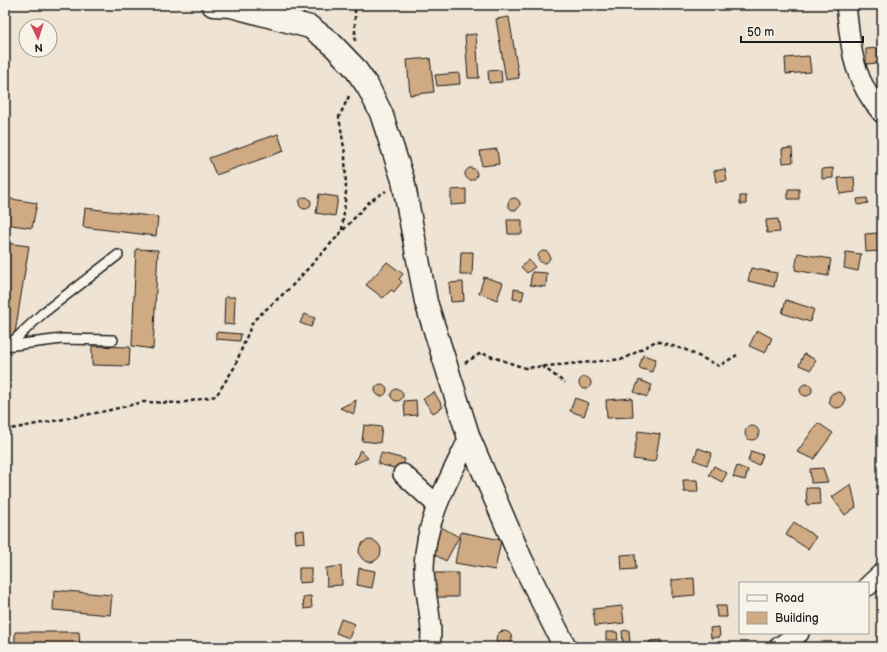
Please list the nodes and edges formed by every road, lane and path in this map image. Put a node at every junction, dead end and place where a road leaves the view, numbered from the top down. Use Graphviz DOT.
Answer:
graph roads {
  1 [pos="225,5"];
  2 [pos="355,5"];
  3 [pos="846,5"];
  4 [pos="354,67"];
  5 [pos="882,113"];
  6 [pos="403,180"];
  7 [pos="342,230"];
  8 [pos="118,255"];
  9 [pos="113,340"];
  10 [pos="6,346"];
  11 [pos="737,355"];
  12 [pos="541,366"];
  13 [pos="450,374"];
  14 [pos="565,383"];
  15 [pos="5,430"];
  16 [pos="469,438"];
  17 [pos="403,474"];
  18 [pos="436,504"];
  19 [pos="882,573"];
  20 [pos="869,585"];
  21 [pos="798,634"];
  22 [pos="430,647"];
  23 [pos="565,647"];
  24 [pos="779,647"];
  1 -- 4 [label="street"];
  2 -- 4 [label="path"];
  3 -- 5 [label="street"];
  4 -- 6 [label="street"];
  4 -- 7 [label="path"];
  6 -- 7 [label="path"];
  6 -- 13 [label="street"];
  7 -- 15 [label="path"];
  8 -- 10 [label="lane"];
  9 -- 10 [label="lane"];
  11 -- 12 [label="path"];
  12 -- 13 [label="path"];
  12 -- 14 [label="path"];
  13 -- 16 [label="street"];
  16 -- 18 [label="street"];
  16 -- 23 [label="street"];
  17 -- 18 [label="street"];
  18 -- 22 [label="street"];
  19 -- 20 [label="street"];
  21 -- 24 [label="street"];
}
